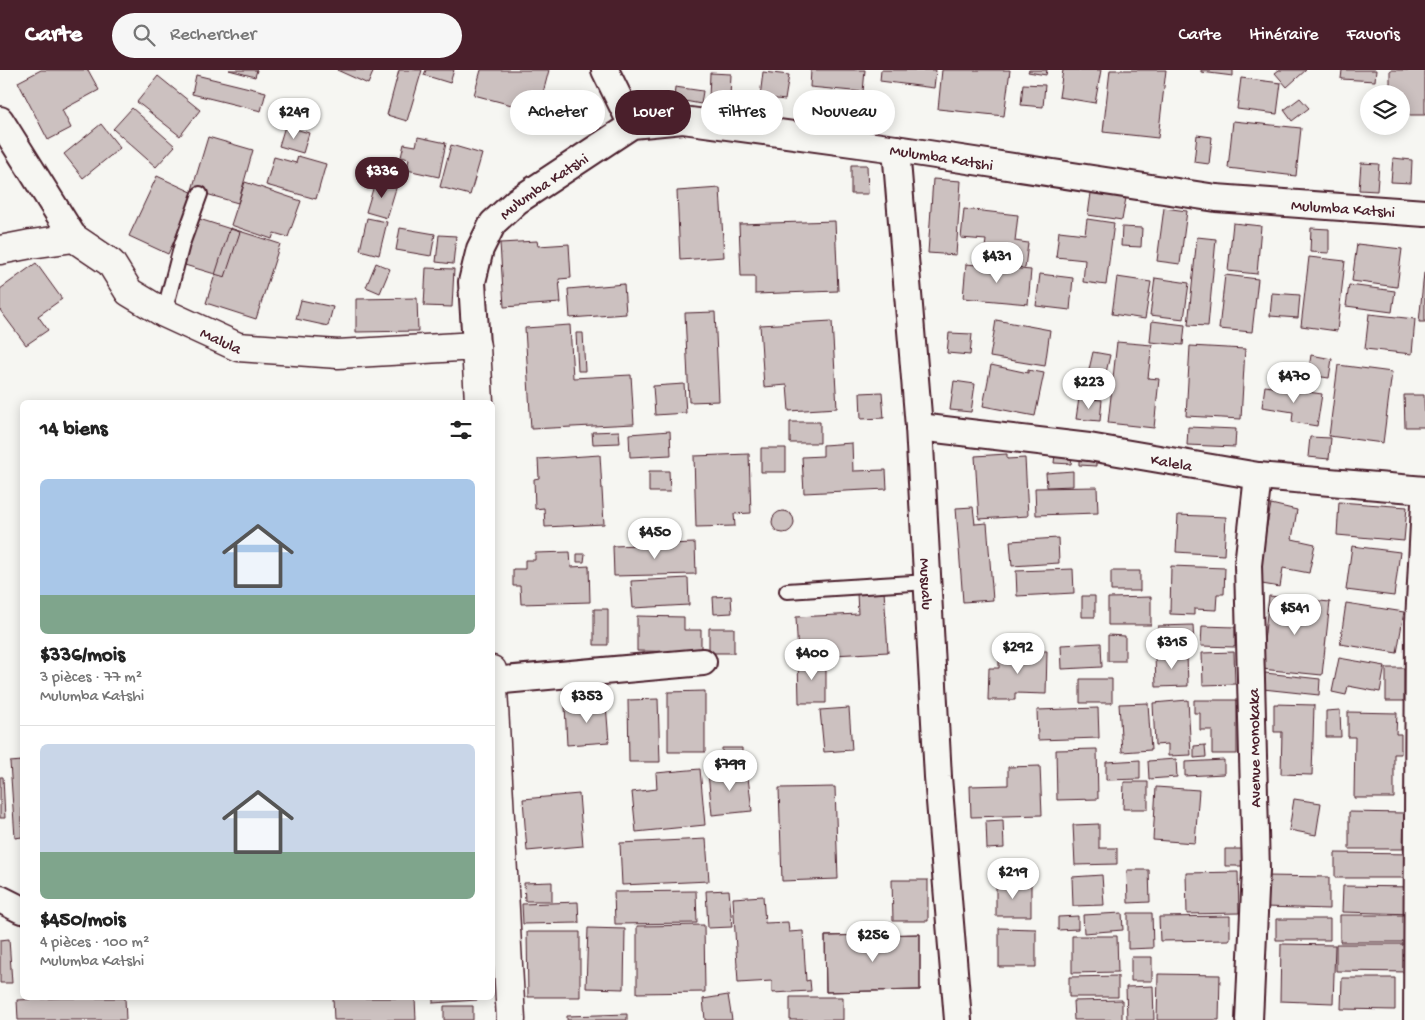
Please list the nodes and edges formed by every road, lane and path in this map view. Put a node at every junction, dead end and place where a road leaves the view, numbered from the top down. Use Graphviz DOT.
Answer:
graph roads {
  1 [pos="605,70"];
  2 [pos="615,90"];
  3 [pos="0,120"];
  4 [pos="691,121"];
  5 [pos="617,135"];
  6 [pos="896,148"];
  7 [pos="200,194"];
  8 [pos="1425,213"];
  9 [pos="74,238"];
  10 [pos="0,250"];
  11 [pos="164,313"];
  12 [pos="476,346"];
  13 [pos="478,400"];
  14 [pos="919,427"];
  15 [pos="1258,476"];
  16 [pos="1425,490"];
  17 [pos="1425,504"];
  18 [pos="928,582"];
  19 [pos="787,592"];
  20 [pos="703,662"];
  21 [pos="495,680"];
  22 [pos="495,718"];
  23 [pos="0,899"];
  24 [pos="20,909"];
  25 [pos="511,1020"];
  26 [pos="958,1020"];
  27 [pos="1249,1020"];
  28 [pos="1417,1020"];
  1 -- 2 [label="street"];
  3 -- 9 [label="street"];
  4 -- 6 [label="street, Mulumba Katshi"];
  5 -- 12 [label="street, Mulumba Katshi"];
  6 -- 8 [label="street, Mulumba Katshi"];
  6 -- 14 [label="street, Musualu"];
  7 -- 11 [label="lane"];
  9 -- 10 [label="street"];
  9 -- 11 [label="street, Malula"];
  11 -- 12 [label="street, Malula"];
  12 -- 13 [label="street, Mulumba Katshi"];
  14 -- 15 [label="street, Kalela"];
  14 -- 18 [label="street, Musualu"];
  15 -- 16 [label="street, Kalela"];
  15 -- 27 [label="street, Avenue Monokaka"];
  17 -- 28 [label="street"];
  18 -- 19 [label="lane"];
  18 -- 26 [label="street, Musualu"];
  20 -- 21 [label="street"];
  22 -- 25 [label="street"];
  23 -- 24 [label="street"];
}
